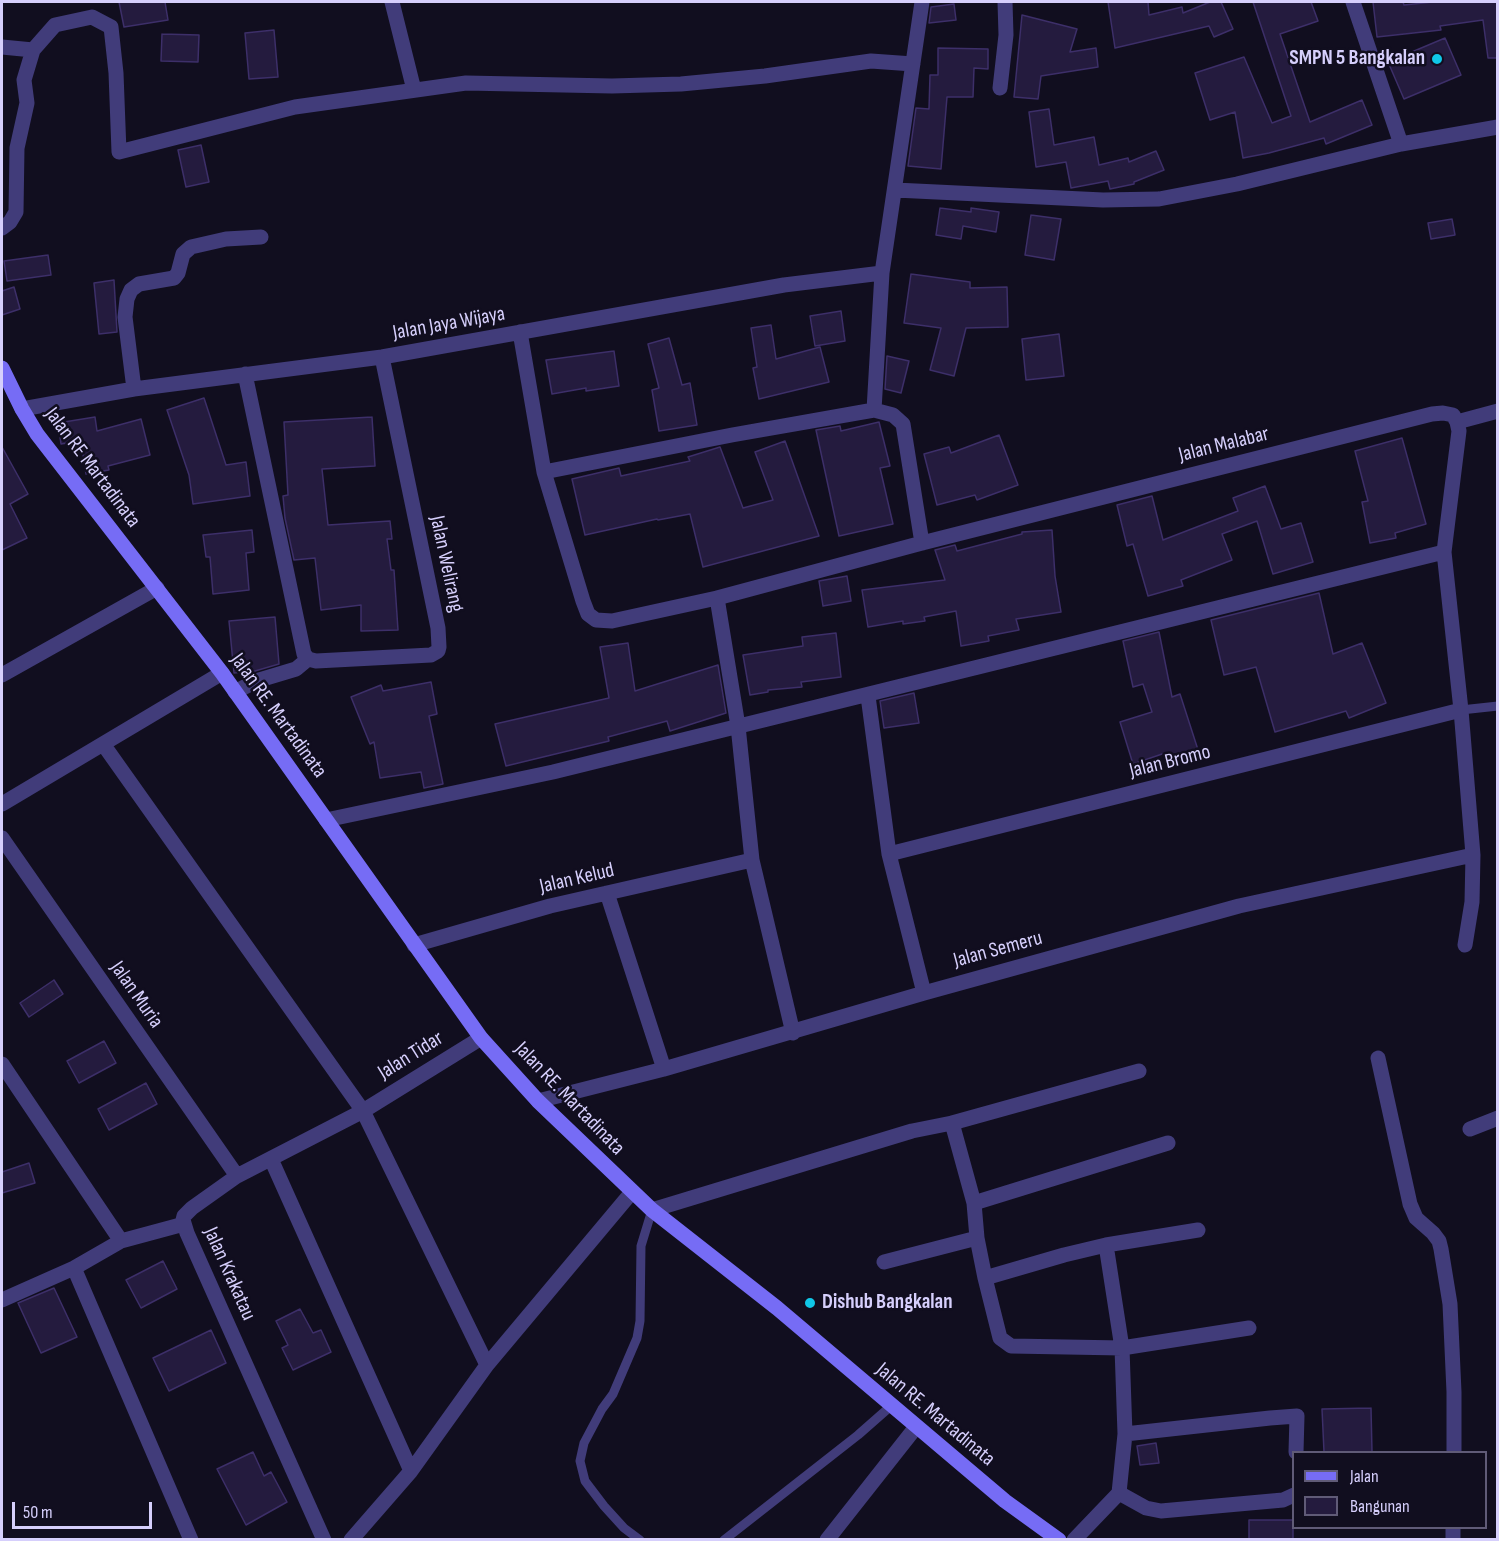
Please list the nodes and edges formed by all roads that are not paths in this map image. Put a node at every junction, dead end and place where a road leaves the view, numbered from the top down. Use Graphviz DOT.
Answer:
graph roads {
  1 [pos="90,2"];
  2 [pos="392,2"];
  3 [pos="922,2"];
  4 [pos="1005,2"];
  5 [pos="1353,2"];
  6 [pos="92,17"];
  7 [pos="2,47"];
  8 [pos="33,50"];
  9 [pos="913,64"];
  10 [pos="1000,88"];
  11 [pos="414,90"];
  12 [pos="1497,128"];
  13 [pos="1401,144"];
  14 [pos="895,190"];
  15 [pos="2,228"];
  16 [pos="261,237"];
  17 [pos="882,273"];
  18 [pos="520,332"];
  19 [pos="382,357"];
  20 [pos="2,368"];
  21 [pos="245,374"];
  22 [pos="134,389"];
  23 [pos="22,409"];
  24 [pos="874,410"];
  25 [pos="1497,411"];
  26 [pos="1457,422"];
  27 [pos="544,472"];
  28 [pos="922,543"];
  29 [pos="1444,552"];
  30 [pos="157,588"];
  31 [pos="717,598"];
  32 [pos="308,659"];
  33 [pos="222,673"];
  34 [pos="2,675"];
  35 [pos="235,692"];
  36 [pos="868,696"];
  37 [pos="1497,706"];
  38 [pos="1461,710"];
  39 [pos="738,726"];
  40 [pos="103,744"];
  41 [pos="2,804"];
  42 [pos="326,820"];
  43 [pos="2,838"];
  44 [pos="889,854"];
  45 [pos="1473,855"];
  46 [pos="752,860"];
  47 [pos="606,893"];
  48 [pos="414,945"];
  49 [pos="1465,945"];
  50 [pos="924,993"];
  51 [pos="793,1033"];
  52 [pos="481,1038"];
  53 [pos="1378,1058"];
  54 [pos="2,1064"];
  55 [pos="664,1069"];
  56 [pos="1139,1071"];
  57 [pos="538,1101"];
  58 [pos="363,1111"];
  59 [pos="1497,1118"];
  60 [pos="952,1123"];
  61 [pos="1470,1129"];
  62 [pos="1168,1143"];
  63 [pos="271,1159"];
  64 [pos="237,1176"];
  65 [pos="632,1192"];
  66 [pos="974,1203"];
  67 [pos="652,1210"];
  68 [pos="184,1224"];
  69 [pos="1198,1230"];
  70 [pos="977,1238"];
  71 [pos="121,1241"];
  72 [pos="1106,1245"];
  73 [pos="884,1262"];
  74 [pos="74,1268"];
  75 [pos="985,1278"];
  76 [pos="2,1300"];
  77 [pos="1249,1328"];
  78 [pos="1122,1347"];
  79 [pos="488,1365"];
  80 [pos="891,1406"];
  81 [pos="916,1427"];
  82 [pos="1125,1434"];
  83 [pos="1296,1451"];
  84 [pos="1454,1451"];
  85 [pos="411,1470"];
  86 [pos="1119,1493"];
  87 [pos="1292,1496"];
  88 [pos="191,1539"];
  89 [pos="324,1539"];
  90 [pos="351,1539"];
  91 [pos="640,1539"];
  92 [pos="724,1539"];
  93 [pos="827,1539"];
  94 [pos="1059,1539"];
  95 [pos="1074,1539"];
  1 -- 6 [label="street"];
  2 -- 11 [label="street"];
  3 -- 9 [label="street"];
  4 -- 10 [label="street"];
  5 -- 13 [label="street"];
  6 -- 8 [label="street"];
  6 -- 11 [label="street"];
  7 -- 8 [label="street"];
  8 -- 15 [label="street"];
  9 -- 11 [label="street"];
  9 -- 14 [label="street"];
  12 -- 13 [label="street"];
  13 -- 14 [label="street"];
  14 -- 17 [label="street"];
  16 -- 22 [label="street"];
  17 -- 18 [label="street, Jalan Jaya Wijaya"];
  17 -- 24 [label="street"];
  18 -- 19 [label="street, Jalan Jaya Wijaya"];
  18 -- 27 [label="street"];
  19 -- 21 [label="street, Jalan Jaya Wijaya"];
  19 -- 32 [label="street, Jalan Welirang"];
  20 -- 23 [label="main road, Jalan RE Martadinata"];
  21 -- 22 [label="street, Jalan Jaya Wijaya"];
  21 -- 32 [label="street"];
  22 -- 23 [label="street, Jalan Jaya Wijaya"];
  23 -- 30 [label="main road, Jalan RE Martadinata"];
  24 -- 27 [label="street"];
  24 -- 28 [label="street"];
  25 -- 26 [label="street"];
  26 -- 28 [label="street, Jalan Malabar"];
  26 -- 29 [label="street"];
  27 -- 31 [label="street, Jalan Malabar"];
  28 -- 31 [label="street, Jalan Malabar"];
  29 -- 36 [label="street"];
  29 -- 38 [label="street"];
  30 -- 33 [label="main road, Jalan RE. Martadinata"];
  30 -- 34 [label="street"];
  31 -- 39 [label="street"];
  32 -- 35 [label="street"];
  33 -- 35 [label="main road, Jalan RE. Martadinata"];
  33 -- 40 [label="street"];
  35 -- 42 [label="main road, Jalan RE. Martadinata"];
  36 -- 39 [label="street"];
  36 -- 44 [label="street"];
  37 -- 38 [label="lane"];
  38 -- 44 [label="street, Jalan Bromo"];
  38 -- 45 [label="street"];
  39 -- 42 [label="street"];
  39 -- 46 [label="street"];
  40 -- 41 [label="street"];
  40 -- 58 [label="street"];
  42 -- 48 [label="main road, Jalan RE. Martadinata"];
  43 -- 64 [label="street, Jalan Muria"];
  44 -- 50 [label="street"];
  45 -- 49 [label="street"];
  45 -- 50 [label="street, Jalan Semeru"];
  46 -- 47 [label="street, Jalan Kelud"];
  46 -- 51 [label="street"];
  47 -- 48 [label="street, Jalan Kelud"];
  47 -- 55 [label="street"];
  48 -- 52 [label="main road, Jalan RE. Martadinata"];
  50 -- 51 [label="street, Jalan Semeru"];
  51 -- 55 [label="street, Jalan Semeru"];
  52 -- 57 [label="main road, Jalan RE. Martadinata"];
  52 -- 58 [label="street, Jalan Tidar"];
  53 -- 84 [label="street"];
  54 -- 71 [label="street"];
  55 -- 57 [label="street, Jalan Semeru"];
  56 -- 60 [label="street"];
  57 -- 65 [label="main road, Jalan RE. Martadinata"];
  58 -- 63 [label="street, Jalan Krakatau"];
  58 -- 79 [label="street"];
  59 -- 61 [label="street"];
  60 -- 66 [label="street"];
  60 -- 67 [label="street"];
  62 -- 66 [label="street"];
  63 -- 64 [label="street, Jalan Krakatau"];
  63 -- 85 [label="street"];
  64 -- 68 [label="street, Jalan Krakatau"];
  65 -- 67 [label="main road, Jalan RE. Martadinata"];
  65 -- 79 [label="street"];
  66 -- 70 [label="street"];
  67 -- 80 [label="main road, Jalan RE. Martadinata"];
  67 -- 91 [label="lane"];
  68 -- 71 [label="street"];
  68 -- 89 [label="street, Jalan Krakatau"];
  69 -- 72 [label="street"];
  70 -- 73 [label="street"];
  70 -- 75 [label="street"];
  71 -- 74 [label="street"];
  72 -- 75 [label="street"];
  72 -- 78 [label="street"];
  74 -- 76 [label="street"];
  74 -- 88 [label="street"];
  75 -- 78 [label="street"];
  77 -- 78 [label="street"];
  78 -- 82 [label="street"];
  79 -- 85 [label="street"];
  80 -- 81 [label="main road, Jalan RE. Martadinata"];
  80 -- 92 [label="lane"];
  81 -- 93 [label="street"];
  81 -- 94 [label="main road, Jalan RE. Martadinata"];
  82 -- 83 [label="street"];
  82 -- 86 [label="street"];
  85 -- 90 [label="street"];
  86 -- 87 [label="street"];
  86 -- 95 [label="street"];
}
